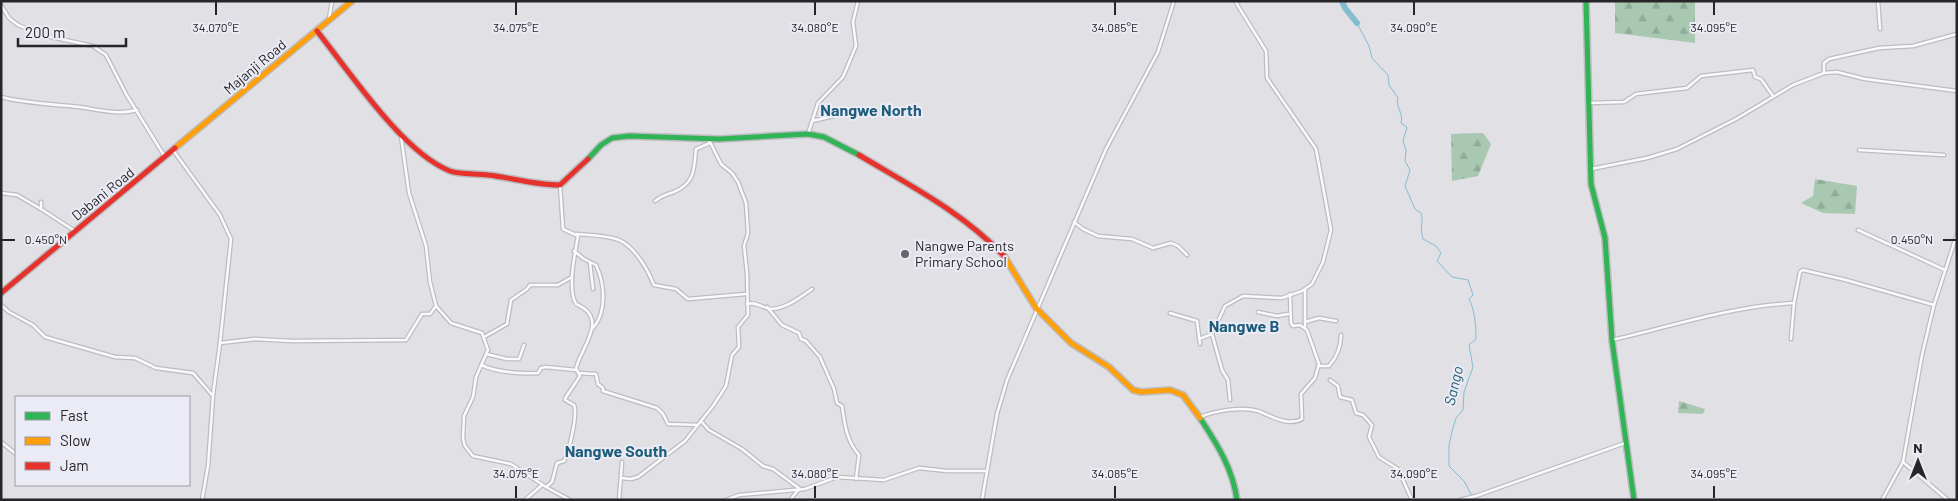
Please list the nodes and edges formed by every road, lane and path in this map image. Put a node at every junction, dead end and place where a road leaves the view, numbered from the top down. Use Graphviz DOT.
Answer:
graph roads {
  1 [pos="332,1"];
  2 [pos="352,1"];
  3 [pos="858,1"];
  4 [pos="1174,1"];
  5 [pos="1235,1"];
  6 [pos="1586,1"];
  7 [pos="1878,1"];
  8 [pos="1,5"];
  9 [pos="329,21"];
  10 [pos="1880,29"];
  11 [pos="317,31"];
  12 [pos="1957,34"];
  13 [pos="1824,73"];
  14 [pos="1957,91"];
  15 [pos="1774,96"];
  16 [pos="1,97"];
  17 [pos="1589,103"];
  18 [pos="136,110"];
  19 [pos="834,116"];
  20 [pos="812,121"];
  21 [pos="808,134"];
  22 [pos="401,136"];
  23 [pos="709,141"];
  24 [pos="173,150"];
  25 [pos="1859,150"];
  26 [pos="1944,155"];
  27 [pos="165,157"];
  28 [pos="1589,170"];
  29 [pos="560,185"];
  30 [pos="1,193"];
  31 [pos="655,201"];
  32 [pos="41,202"];
  33 [pos="41,209"];
  34 [pos="1074,222"];
  35 [pos="1858,230"];
  36 [pos="75,231"];
  37 [pos="576,234"];
  38 [pos="1957,234"];
  39 [pos="574,251"];
  40 [pos="1187,255"];
  41 [pos="590,263"];
  42 [pos="1945,270"];
  43 [pos="572,277"];
  44 [pos="593,289"];
  45 [pos="812,289"];
  46 [pos="1305,290"];
  47 [pos="1,293"];
  48 [pos="746,294"];
  49 [pos="1290,294"];
  50 [pos="1794,303"];
  51 [pos="747,304"];
  52 [pos="1,305"];
  53 [pos="1934,305"];
  54 [pos="436,306"];
  55 [pos="767,307"];
  56 [pos="1036,308"];
  57 [pos="1258,312"];
  58 [pos="1170,313"];
  59 [pos="1289,314"];
  60 [pos="1336,321"];
  61 [pos="1305,322"];
  62 [pos="1305,327"];
  63 [pos="593,329"];
  64 [pos="1212,334"];
  65 [pos="1341,335"];
  66 [pos="484,337"];
  67 [pos="1199,339"];
  68 [pos="1612,340"];
  69 [pos="1792,340"];
  70 [pos="220,343"];
  71 [pos="1200,344"];
  72 [pos="524,345"];
  73 [pos="486,354"];
  74 [pos="481,365"];
  75 [pos="1318,366"];
  76 [pos="577,372"];
  77 [pos="1330,380"];
  78 [pos="213,396"];
  79 [pos="1230,400"];
  80 [pos="1200,417"];
  81 [pos="701,421"];
  82 [pos="698,425"];
  83 [pos="1,442"];
  84 [pos="1626,443"];
  85 [pos="15,453"];
  86 [pos="622,462"];
  87 [pos="1903,462"];
  88 [pos="985,471"];
  89 [pos="622,478"];
  90 [pos="856,480"];
  91 [pos="542,484"];
  92 [pos="546,487"];
  93 [pos="800,489"];
  94 [pos="1411,499"];
  95 [pos="202,500"];
  96 [pos="525,500"];
  97 [pos="570,500"];
  98 [pos="619,500"];
  99 [pos="726,500"];
  100 [pos="790,500"];
  101 [pos="982,500"];
  102 [pos="1237,500"];
  103 [pos="1460,500"];
  104 [pos="1634,500"];
  105 [pos="1882,500"];
  106 [pos="1948,500"];
  1 -- 9 [label="street"];
  2 -- 9 [label="street, Majanji Road"];
  3 -- 20 [label="street"];
  4 -- 34 [label="street"];
  5 -- 46 [label="street"];
  6 -- 17 [label="street"];
  7 -- 10 [label="street"];
  8 -- 18 [label="street"];
  9 -- 11 [label="street, Majanji Road"];
  11 -- 22 [label="street"];
  11 -- 24 [label="street, Majanji Road"];
  12 -- 13 [label="street"];
  13 -- 14 [label="street"];
  13 -- 15 [label="street"];
  15 -- 17 [label="street"];
  15 -- 28 [label="street"];
  16 -- 18 [label="street"];
  17 -- 28 [label="street"];
  18 -- 27 [label="street"];
  19 -- 20 [label="street"];
  20 -- 21 [label="street"];
  21 -- 23 [label="street"];
  21 -- 56 [label="street"];
  22 -- 29 [label="street"];
  22 -- 54 [label="street"];
  23 -- 29 [label="street"];
  23 -- 31 [label="street"];
  23 -- 48 [label="street"];
  24 -- 27 [label="street, Dabani Road"];
  24 -- 70 [label="street"];
  25 -- 26 [label="street"];
  27 -- 36 [label="street, Dabani Road"];
  28 -- 68 [label="street"];
  29 -- 37 [label="street"];
  30 -- 33 [label="street"];
  32 -- 33 [label="street"];
  33 -- 36 [label="street"];
  34 -- 40 [label="street"];
  34 -- 56 [label="street"];
  35 -- 42 [label="street"];
  36 -- 47 [label="street, Dabani Road"];
  37 -- 39 [label="street"];
  37 -- 48 [label="street"];
  38 -- 42 [label="street"];
  39 -- 41 [label="street"];
  39 -- 43 [label="street"];
  41 -- 44 [label="street"];
  41 -- 63 [label="street"];
  42 -- 53 [label="street"];
  43 -- 63 [label="street"];
  43 -- 66 [label="street"];
  45 -- 55 [label="street"];
  46 -- 49 [label="street"];
  46 -- 61 [label="street"];
  48 -- 51 [label="street"];
  49 -- 59 [label="street"];
  49 -- 64 [label="street"];
  50 -- 53 [label="street"];
  50 -- 68 [label="street"];
  50 -- 69 [label="street"];
  51 -- 55 [label="street"];
  51 -- 81 [label="street"];
  52 -- 78 [label="street"];
  53 -- 87 [label="street"];
  54 -- 66 [label="street"];
  54 -- 70 [label="street"];
  55 -- 90 [label="street"];
  56 -- 80 [label="street"];
  56 -- 88 [label="street"];
  57 -- 59 [label="street"];
  58 -- 67 [label="street"];
  59 -- 62 [label="street"];
  60 -- 61 [label="street"];
  61 -- 62 [label="street"];
  62 -- 75 [label="street"];
  63 -- 76 [label="street"];
  64 -- 67 [label="street"];
  64 -- 79 [label="street"];
  65 -- 75 [label="street"];
  66 -- 73 [label="street"];
  67 -- 71 [label="street"];
  68 -- 84 [label="street"];
  70 -- 78 [label="street"];
  72 -- 73 [label="street"];
  73 -- 74 [label="street"];
  74 -- 76 [label="street"];
  74 -- 91 [label="street"];
  75 -- 80 [label="street"];
  76 -- 82 [label="street"];
  76 -- 92 [label="street"];
  77 -- 94 [label="street"];
  78 -- 95 [label="street"];
  80 -- 102 [label="street"];
  81 -- 82 [label="street"];
  81 -- 93 [label="street"];
  82 -- 89 [label="street"];
  83 -- 85 [label="street"];
  84 -- 103 [label="street"];
  84 -- 104 [label="street"];
  86 -- 89 [label="street"];
  87 -- 105 [label="street"];
  87 -- 106 [label="street"];
  88 -- 90 [label="street"];
  88 -- 101 [label="street"];
  89 -- 98 [label="street"];
  90 -- 93 [label="street"];
  91 -- 92 [label="street"];
  91 -- 96 [label="street"];
  92 -- 97 [label="street"];
  93 -- 99 [label="street"];
  93 -- 100 [label="street"];
}
